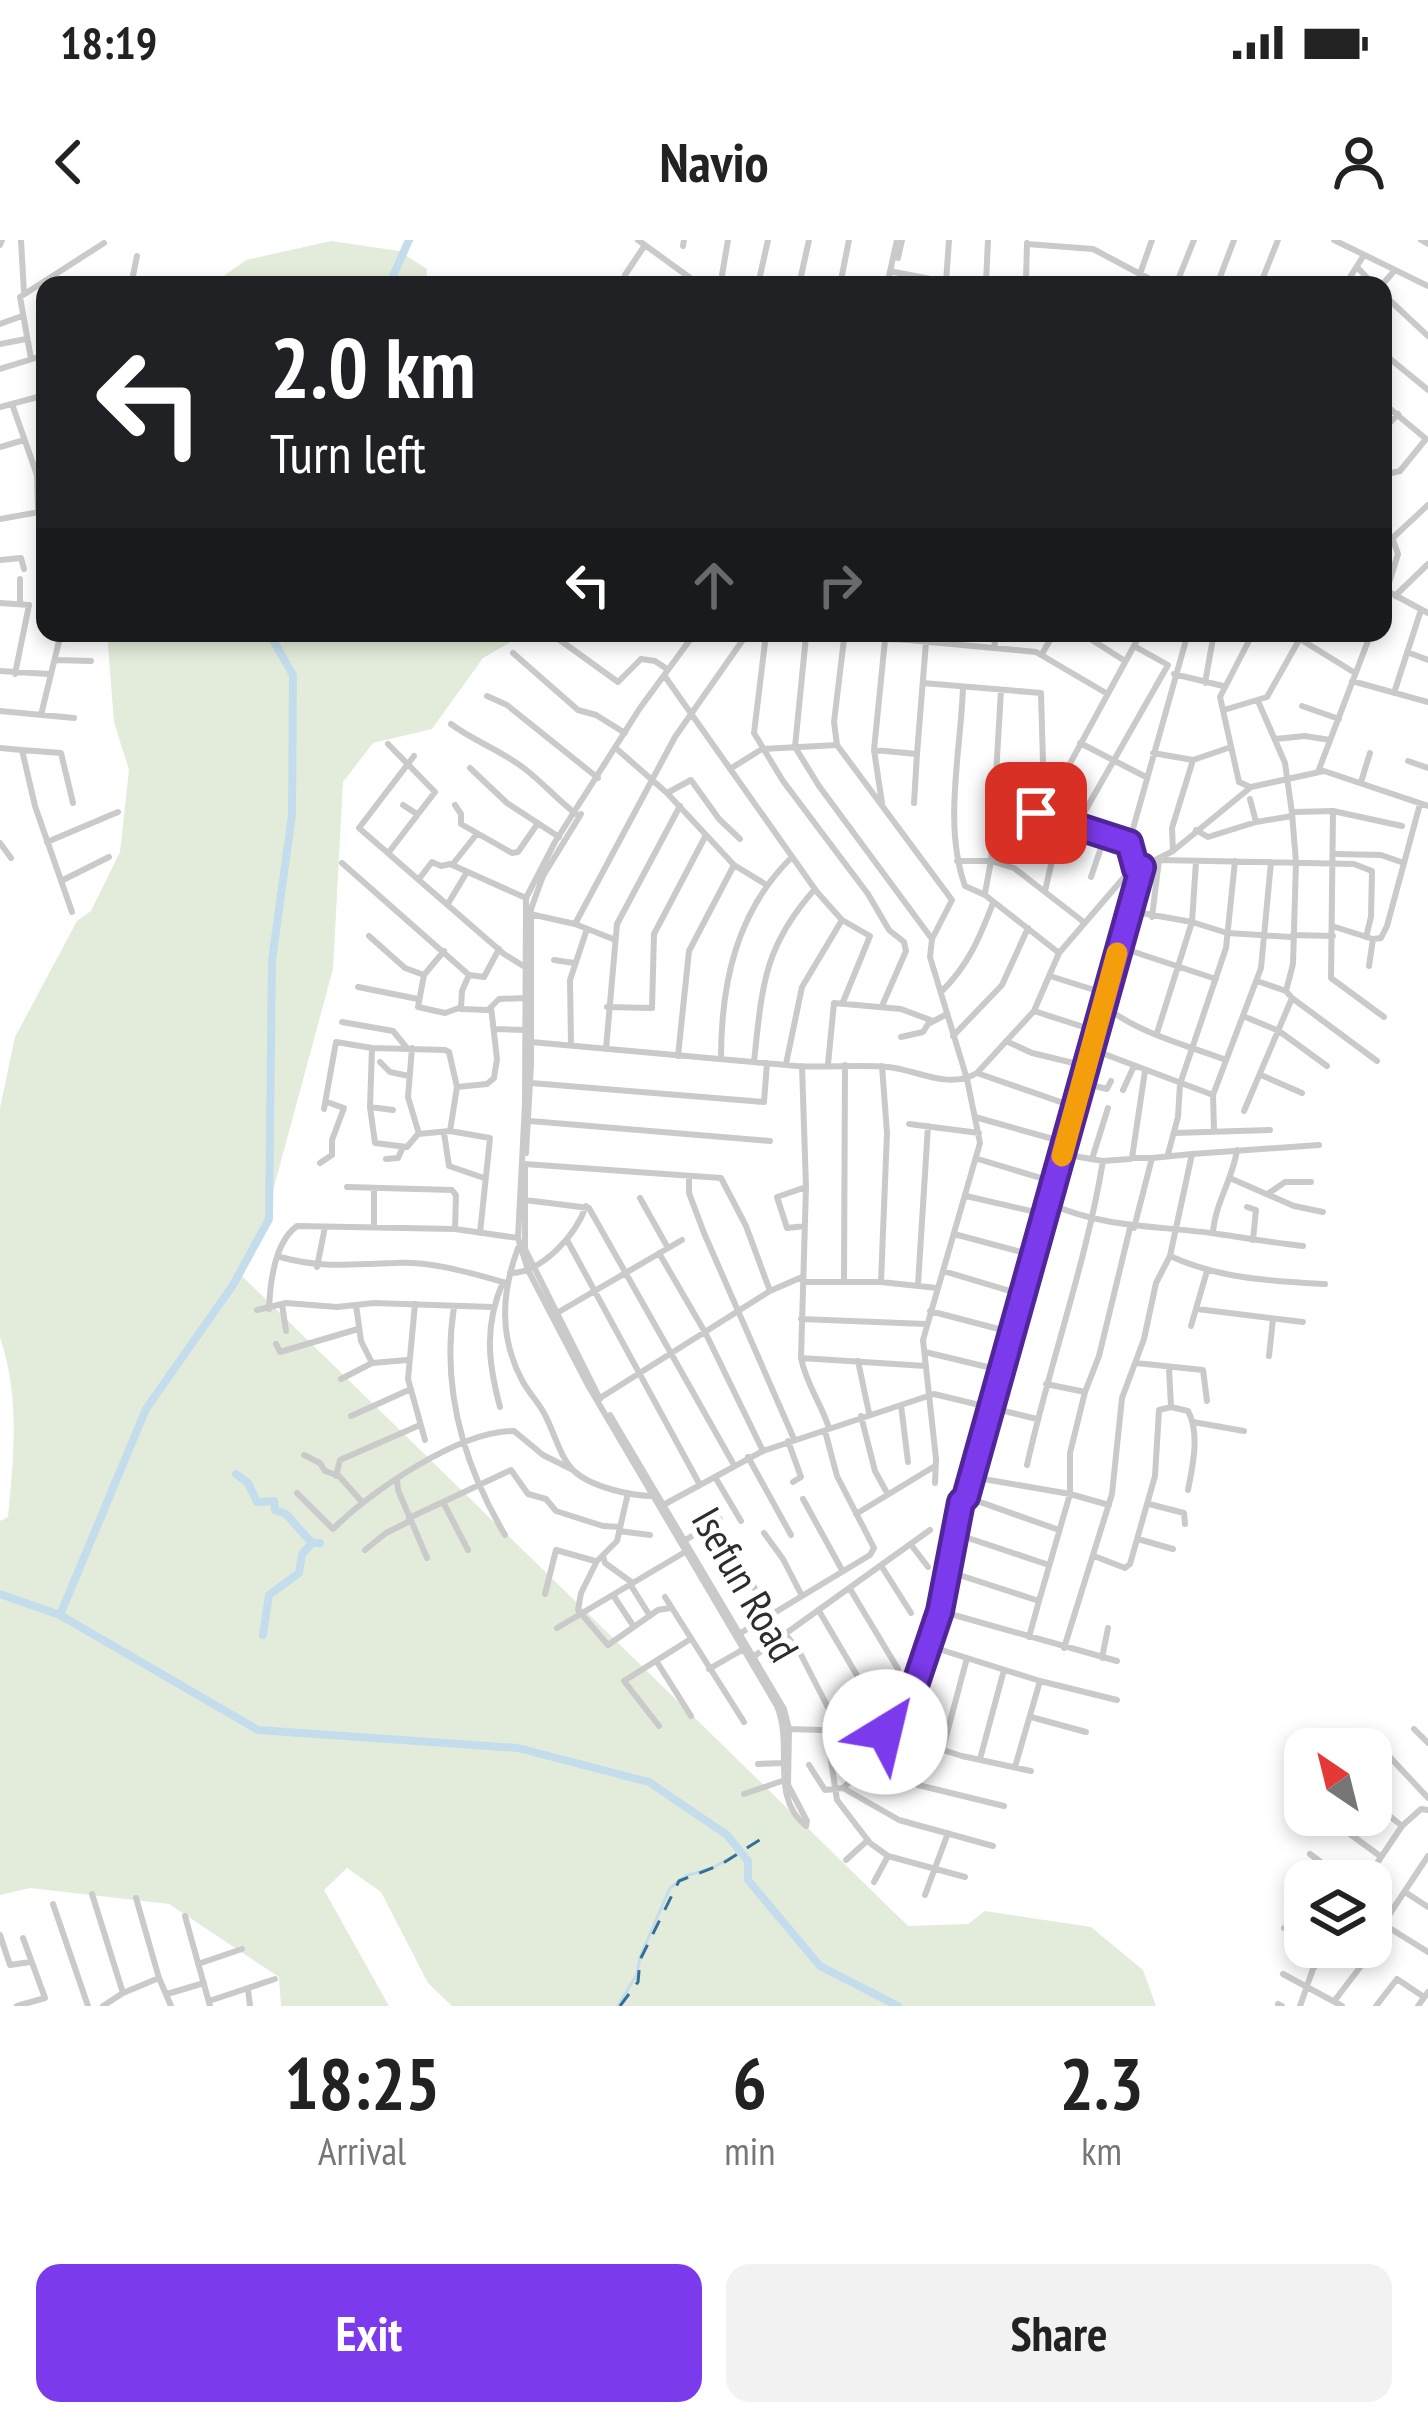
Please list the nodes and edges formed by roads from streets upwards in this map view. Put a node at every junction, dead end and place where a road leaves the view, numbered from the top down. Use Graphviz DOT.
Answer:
graph roads {
  1 [pos="21,240"];
  2 [pos="728,240"];
  3 [pos="768,240"];
  4 [pos="809,240"];
  5 [pos="850,240"];
  6 [pos="900,240"];
  7 [pos="949,240"];
  8 [pos="988,240"];
  9 [pos="1152,240"];
  10 [pos="1194,240"];
  11 [pos="1234,240"];
  12 [pos="1278,240"];
  13 [pos="1334,240"];
  14 [pos="642,242"];
  15 [pos="1027,242"];
  16 [pos="104,243"];
  17 [pos="1354,244"];
  18 [pos="1364,255"];
  19 [pos="136,256"];
  20 [pos="1357,267"];
  21 [pos="1395,270"];
  22 [pos="894,272"];
  23 [pos="1141,273"];
  24 [pos="722,274"];
  25 [pos="626,275"];
  26 [pos="53,276"];
  27 [pos="133,276"];
  28 [pos="688,276"];
  29 [pos="760,276"];
  30 [pos="801,276"];
  31 [pos="842,276"];
  32 [pos="891,276"];
  33 [pos="892,276"];
  34 [pos="915,276"];
  35 [pos="946,276"];
  36 [pos="986,276"];
  37 [pos="1025,276"];
  38 [pos="1140,276"];
  39 [pos="1146,276"];
  40 [pos="1180,276"];
  41 [pos="1220,276"];
  42 [pos="1264,276"];
  43 [pos="1351,276"];
  44 [pos="1367,276"];
  45 [pos="1390,276"];
  46 [pos="1428,286"];
  47 [pos="35,288"];
  48 [pos="24,293"];
  49 [pos="1392,300"];
  50 [pos="22,316"];
  51 [pos="0,324"];
  52 [pos="1428,336"];
  53 [pos="27,339"];
  54 [pos="0,344"];
  55 [pos="36,358"];
  56 [pos="31,359"];
  57 [pos="1392,360"];
  58 [pos="0,369"];
  59 [pos="1428,390"];
  60 [pos="36,397"];
  61 [pos="12,404"];
  62 [pos="0,407"];
  63 [pos="1392,410"];
  64 [pos="1398,414"];
  65 [pos="1392,420"];
  66 [pos="24,440"];
  67 [pos="1427,440"];
  68 [pos="0,447"];
  69 [pos="36,472"];
  70 [pos="1392,473"];
  71 [pos="1428,505"];
  72 [pos="36,513"];
  73 [pos="0,519"];
  74 [pos="1393,540"];
  75 [pos="0,560"];
  76 [pos="1428,564"];
  77 [pos="36,565"];
  78 [pos="20,579"];
  79 [pos="1392,587"];
  80 [pos="1392,593"];
  81 [pos="1392,595"];
  82 [pos="0,602"];
  83 [pos="20,602"];
  84 [pos="1425,612"];
  85 [pos="59,642"];
  86 [pos="562,642"];
  87 [pos="691,642"];
  88 [pos="740,642"];
  89 [pos="765,642"];
  90 [pos="805,642"];
  91 [pos="844,642"];
  92 [pos="885,642"];
  93 [pos="926,642"];
  94 [pos="995,642"];
  95 [pos="1049,642"];
  96 [pos="1101,642"];
  97 [pos="1136,642"];
  98 [pos="1184,642"];
  99 [pos="1212,642"];
  100 [pos="1248,642"];
  101 [pos="1298,642"];
  102 [pos="1309,642"];
  103 [pos="1368,642"];
  104 [pos="942,644"];
  105 [pos="1134,646"];
  106 [pos="995,648"];
  107 [pos="1407,652"];
  108 [pos="513,653"];
  109 [pos="1042,654"];
  110 [pos="55,660"];
  111 [pos="1428,660"];
  112 [pos="1125,661"];
  113 [pos="92,662"];
  114 [pos="1172,669"];
  115 [pos="0,671"];
  116 [pos="15,674"];
  117 [pos="49,674"];
  118 [pos="667,674"];
  119 [pos="1354,677"];
  120 [pos="923,683"];
  121 [pos="1205,683"];
  122 [pos="963,686"];
  123 [pos="1224,686"];
  124 [pos="1000,690"];
  125 [pos="1106,693"];
  126 [pos="1394,693"];
  127 [pos="487,696"];
  128 [pos="1258,701"];
  129 [pos="1428,702"];
  130 [pos="1302,706"];
  131 [pos="1224,710"];
  132 [pos="0,711"];
  133 [pos="692,711"];
  134 [pos="41,715"];
  135 [pos="74,718"];
  136 [pos="1339,719"];
  137 [pos="451,724"];
  138 [pos="625,734"];
  139 [pos="1275,739"];
  140 [pos="1330,740"];
  141 [pos="1080,743"];
  142 [pos="388,744"];
  143 [pos="837,745"];
  144 [pos="1232,746"];
  145 [pos="795,747"];
  146 [pos="0,748"];
  147 [pos="762,749"];
  148 [pos="22,750"];
  149 [pos="619,750"];
  150 [pos="874,750"];
  151 [pos="1154,753"];
  152 [pos="1370,753"];
  153 [pos="917,754"];
  154 [pos="414,756"];
  155 [pos="1114,760"];
  156 [pos="1193,760"];
  157 [pos="1408,761"];
  158 [pos="406,765"];
  159 [pos="470,768"];
  160 [pos="1428,768"];
  161 [pos="730,770"];
  162 [pos="1318,772"];
  163 [pos="598,778"];
  164 [pos="1147,778"];
  165 [pos="1286,778"];
  166 [pos="651,780"];
  167 [pos="1239,782"];
  168 [pos="1361,782"];
  169 [pos="1251,787"];
  170 [pos="668,793"];
  171 [pos="1236,798"];
  172 [pos="1250,799"];
  173 [pos="73,802"];
  174 [pos="914,803"];
  175 [pos="403,805"];
  176 [pos="454,805"];
  177 [pos="882,805"];
  178 [pos="1424,805"];
  179 [pos="680,806"];
  180 [pos="1333,811"];
  181 [pos="118,812"];
  182 [pos="417,814"];
  183 [pos="576,814"];
  184 [pos="1039,814"];
  185 [pos="1292,814"];
  186 [pos="1061,822"];
  187 [pos="1256,822"];
  188 [pos="538,823"];
  189 [pos="1402,826"];
  190 [pos="1076,827"];
  191 [pos="1196,830"];
  192 [pos="476,835"];
  193 [pos="706,835"];
  194 [pos="1105,836"];
  195 [pos="559,837"];
  196 [pos="740,839"];
  197 [pos="47,842"];
  198 [pos="0,843"];
  199 [pos="1129,843"];
  200 [pos="1034,849"];
  201 [pos="1173,851"];
  202 [pos="389,852"];
  203 [pos="1335,854"];
  204 [pos="109,857"];
  205 [pos="11,858"];
  206 [pos="791,858"];
  207 [pos="1159,860"];
  208 [pos="957,861"];
  209 [pos="992,861"];
  210 [pos="1271,861"];
  211 [pos="1196,862"];
  212 [pos="1235,862"];
  213 [pos="1295,862"];
  214 [pos="342,863"];
  215 [pos="1335,863"];
  216 [pos="1404,863"];
  217 [pos="452,865"];
  218 [pos="734,865"];
  219 [pos="1139,868"];
  220 [pos="467,872"];
  221 [pos="1091,877"];
  222 [pos="418,879"];
  223 [pos="61,881"];
  224 [pos="765,884"];
  225 [pos="815,889"];
  226 [pos="1046,891"];
  227 [pos="985,895"];
  228 [pos="526,898"];
  229 [pos="449,902"];
  230 [pos="994,902"];
  231 [pos="1130,911"];
  232 [pos="72,912"];
  233 [pos="530,914"];
  234 [pos="1152,916"];
  235 [pos="842,920"];
  236 [pos="1085,922"];
  237 [pos="1192,922"];
  238 [pos="575,924"];
  239 [pos="1028,928"];
  240 [pos="587,929"];
  241 [pos="1334,931"];
  242 [pos="1227,934"];
  243 [pos="369,935"];
  244 [pos="1266,936"];
  245 [pos="1293,936"];
  246 [pos="1370,938"];
  247 [pos="614,939"];
  248 [pos="932,940"];
  249 [pos="1119,947"];
  250 [pos="444,952"];
  251 [pos="500,952"];
  252 [pos="1059,953"];
  253 [pos="554,960"];
  254 [pos="574,963"];
  255 [pos="1181,964"];
  256 [pos="1369,966"];
  257 [pos="525,967"];
  258 [pos="424,975"];
  259 [pos="469,975"];
  260 [pos="1050,976"];
  261 [pos="1216,979"];
  262 [pos="1257,981"];
  263 [pos="358,987"];
  264 [pos="940,987"];
  265 [pos="929,993"];
  266 [pos="1107,994"];
  267 [pos="1289,994"];
  268 [pos="526,998"];
  269 [pos="418,999"];
  270 [pos="843,1003"];
  271 [pos="881,1006"];
  272 [pos="491,1007"];
  273 [pos="608,1007"];
  274 [pos="459,1008"];
  275 [pos="1103,1009"];
  276 [pos="1034,1011"];
  277 [pos="947,1015"];
  278 [pos="1244,1016"];
  279 [pos="1384,1017"];
  280 [pos="933,1021"];
  281 [pos="342,1022"];
  282 [pos="496,1029"];
  283 [pos="526,1030"];
  284 [pos="1096,1031"];
  285 [pos="1279,1031"];
  286 [pos="1157,1033"];
  287 [pos="953,1036"];
  288 [pos="902,1037"];
  289 [pos="1006,1041"];
  290 [pos="532,1042"];
  291 [pos="571,1046"];
  292 [pos="1193,1047"];
  293 [pos="372,1048"];
  294 [pos="410,1048"];
  295 [pos="606,1049"];
  296 [pos="1090,1049"];
  297 [pos="678,1055"];
  298 [pos="721,1059"];
  299 [pos="1226,1060"];
  300 [pos="1377,1060"];
  301 [pos="380,1062"];
  302 [pos="754,1062"];
  303 [pos="767,1063"];
  304 [pos="786,1064"];
  305 [pos="828,1064"];
  306 [pos="802,1066"];
  307 [pos="844,1066"];
  308 [pos="881,1066"];
  309 [pos="1086,1066"];
  310 [pos="1134,1066"];
  311 [pos="1328,1066"];
  312 [pos="1145,1071"];
  313 [pos="977,1073"];
  314 [pos="1261,1075"];
  315 [pos="409,1076"];
  316 [pos="967,1078"];
  317 [pos="531,1083"];
  318 [pos="1082,1083"];
  319 [pos="1180,1084"];
  320 [pos="457,1087"];
  321 [pos="1124,1090"];
  322 [pos="1302,1093"];
  323 [pos="1213,1095"];
  324 [pos="370,1107"];
  325 [pos="1076,1108"];
  326 [pos="393,1109"];
  327 [pos="1244,1111"];
  328 [pos="975,1118"];
  329 [pos="530,1121"];
  330 [pos="910,1124"];
  331 [pos="928,1126"];
  332 [pos="1214,1130"];
  333 [pos="1270,1130"];
  334 [pos="447,1132"];
  335 [pos="979,1133"];
  336 [pos="1174,1133"];
  337 [pos="419,1134"];
  338 [pos="770,1141"];
  339 [pos="1065,1143"];
  340 [pos="1319,1145"];
  341 [pos="403,1147"];
  342 [pos="1237,1150"];
  343 [pos="1062,1154"];
  344 [pos="1168,1154"];
  345 [pos="1192,1154"];
  346 [pos="1132,1158"];
  347 [pos="1152,1158"];
  348 [pos="386,1159"];
  349 [pos="977,1159"];
  350 [pos="1092,1159"];
  351 [pos="1103,1161"];
  352 [pos="320,1163"];
  353 [pos="525,1164"];
  354 [pos="688,1177"];
  355 [pos="484,1178"];
  356 [pos="1232,1179"];
  357 [pos="1054,1182"];
  358 [pos="1311,1182"];
  359 [pos="806,1186"];
  360 [pos="347,1187"];
  361 [pos="374,1188"];
  362 [pos="1269,1193"];
  363 [pos="966,1196"];
  364 [pos="640,1198"];
  365 [pos="525,1200"];
  366 [pos="1048,1203"];
  367 [pos="586,1206"];
  368 [pos="1247,1207"];
  369 [pos="1324,1212"];
  370 [pos="1045,1214"];
  371 [pos="1095,1220"];
  372 [pos="805,1226"];
  373 [pos="326,1227"];
  374 [pos="374,1227"];
  375 [pos="1132,1228"];
  376 [pos="455,1229"];
  377 [pos="1174,1230"];
  378 [pos="480,1233"];
  379 [pos="1213,1233"];
  380 [pos="955,1234"];
  381 [pos="567,1240"];
  382 [pos="682,1240"];
  383 [pos="1253,1240"];
  384 [pos="518,1242"];
  385 [pos="1304,1246"];
  386 [pos="668,1248"];
  387 [pos="659,1253"];
  388 [pos="360,1254"];
  389 [pos="1033,1255"];
  390 [pos="1170,1256"];
  391 [pos="280,1257"];
  392 [pos="360,1265"];
  393 [pos="317,1267"];
  394 [pos="530,1269"];
  395 [pos="944,1271"];
  396 [pos="1207,1271"];
  397 [pos="625,1272"];
  398 [pos="510,1273"];
  399 [pos="803,1279"];
  400 [pos="505,1282"];
  401 [pos="844,1282"];
  402 [pos="881,1282"];
  403 [pos="1325,1284"];
  404 [pos="918,1286"];
  405 [pos="937,1288"];
  406 [pos="593,1292"];
  407 [pos="770,1292"];
  408 [pos="1022,1294"];
  409 [pos="282,1304"];
  410 [pos="415,1304"];
  411 [pos="356,1305"];
  412 [pos="454,1307"];
  413 [pos="493,1307"];
  414 [pos="269,1309"];
  415 [pos="1197,1309"];
  416 [pos="257,1310"];
  417 [pos="930,1311"];
  418 [pos="557,1312"];
  419 [pos="739,1312"];
  420 [pos="801,1319"];
  421 [pos="1273,1319"];
  422 [pos="1303,1322"];
  423 [pos="926,1324"];
  424 [pos="1191,1326"];
  425 [pos="358,1330"];
  426 [pos="286,1331"];
  427 [pos="1010,1332"];
  428 [pos="706,1334"];
  429 [pos="276,1344"];
  430 [pos="925,1352"];
  431 [pos="1269,1356"];
  432 [pos="672,1357"];
  433 [pos="802,1358"];
  434 [pos="406,1360"];
  435 [pos="858,1361"];
  436 [pos="372,1363"];
  437 [pos="1136,1363"];
  438 [pos="926,1366"];
  439 [pos="1169,1368"];
  440 [pos="1000,1370"];
  441 [pos="639,1377"];
  442 [pos="341,1379"];
  443 [pos="1046,1384"];
  444 [pos="411,1389"];
  445 [pos="1084,1392"];
  446 [pos="929,1396"];
  447 [pos="600,1398"];
  448 [pos="1207,1401"];
  449 [pos="901,1405"];
  450 [pos="500,1407"];
  451 [pos="1171,1407"];
  452 [pos="989,1408"];
  453 [pos="865,1415"];
  454 [pos="351,1416"];
  455 [pos="1037,1418"];
  456 [pos="1193,1422"];
  457 [pos="421,1425"];
  458 [pos="827,1430"];
  459 [pos="1244,1431"];
  460 [pos="425,1440"];
  461 [pos="791,1440"];
  462 [pos="461,1444"];
  463 [pos="763,1450"];
  464 [pos="304,1455"];
  465 [pos="748,1456"];
  466 [pos="908,1462"];
  467 [pos="734,1465"];
  468 [pos="1027,1465"];
  469 [pos="936,1466"];
  470 [pos="573,1470"];
  471 [pos="336,1476"];
  472 [pos="716,1477"];
  473 [pos="971,1477"];
  474 [pos="397,1479"];
  475 [pos="793,1482"];
  476 [pos="935,1483"];
  477 [pos="477,1485"];
  478 [pos="700,1485"];
  479 [pos="1188,1490"];
  480 [pos="887,1492"];
  481 [pos="297,1493"];
  482 [pos="628,1493"];
  483 [pos="1070,1494"];
  484 [pos="653,1496"];
  485 [pos="966,1497"];
  486 [pos="803,1499"];
  487 [pos="362,1502"];
  488 [pos="444,1504"];
  489 [pos="664,1504"];
  490 [pos="1149,1504"];
  491 [pos="1109,1505"];
  492 [pos="856,1514"];
  493 [pos="410,1520"];
  494 [pos="720,1520"];
  495 [pos="741,1521"];
  496 [pos="1185,1524"];
  497 [pos="619,1529"];
  498 [pos="930,1530"];
  499 [pos="1060,1530"];
  500 [pos="764,1533"];
  501 [pos="953,1533"];
  502 [pos="505,1535"];
  503 [pos="650,1535"];
  504 [pos="791,1535"];
  505 [pos="684,1540"];
  506 [pos="1138,1540"];
  507 [pos="729,1543"];
  508 [pos="912,1546"];
  509 [pos="1173,1549"];
  510 [pos="365,1550"];
  511 [pos="468,1550"];
  512 [pos="685,1552"];
  513 [pos="1094,1556"];
  514 [pos="427,1558"];
  515 [pos="600,1559"];
  516 [pos="1049,1565"];
  517 [pos="882,1567"];
  518 [pos="928,1567"];
  519 [pos="842,1570"];
  520 [pos="950,1572"];
  521 [pos="630,1583"];
  522 [pos="850,1588"];
  523 [pos="545,1594"];
  524 [pos="613,1595"];
  525 [pos="802,1596"];
  526 [pos="665,1597"];
  527 [pos="1039,1601"];
  528 [pos="670,1608"];
  529 [pos="819,1611"];
  530 [pos="940,1611"];
  531 [pos="911,1613"];
  532 [pos="580,1614"];
  533 [pos="770,1615"];
  534 [pos="650,1616"];
  535 [pos="634,1627"];
  536 [pos="557,1628"];
  537 [pos="1108,1628"];
  538 [pos="739,1634"];
  539 [pos="785,1634"];
  540 [pos="1029,1637"];
  541 [pos="689,1640"];
  542 [pos="929,1646"];
  543 [pos="1064,1648"];
  544 [pos="742,1650"];
  545 [pos="753,1657"];
  546 [pos="967,1658"];
  547 [pos="1102,1658"];
  548 [pos="1117,1661"];
  549 [pos="657,1662"];
  550 [pos="709,1669"];
  551 [pos="898,1669"];
  552 [pos="1004,1670"];
  553 [pos="1040,1681"];
  554 [pos="767,1685"];
  555 [pos="1117,1700"];
  556 [pos="878,1711"];
  557 [pos="692,1716"];
  558 [pos="1031,1717"];
  559 [pos="744,1723"];
  560 [pos="659,1726"];
  561 [pos="826,1728"];
  562 [pos="789,1729"];
  563 [pos="839,1729"];
  564 [pos="1414,1729"];
  565 [pos="1086,1732"];
  566 [pos="898,1736"];
  567 [pos="1428,1743"];
  568 [pos="944,1748"];
  569 [pos="980,1759"];
  570 [pos="1392,1759"];
  571 [pos="871,1760"];
  572 [pos="783,1763"];
  573 [pos="758,1764"];
  574 [pos="809,1765"];
  575 [pos="1015,1767"];
  576 [pos="1031,1771"];
  577 [pos="782,1781"];
  578 [pos="840,1790"];
  579 [pos="744,1794"];
  580 [pos="1428,1798"];
  581 [pos="1004,1806"];
  582 [pos="1428,1810"];
  583 [pos="1392,1818"];
  584 [pos="1402,1826"];
  585 [pos="948,1833"];
  586 [pos="1353,1836"];
  587 [pos="868,1840"];
  588 [pos="993,1846"];
  589 [pos="1310,1854"];
  590 [pos="888,1856"];
  591 [pos="1381,1857"];
  592 [pos="1428,1858"];
  593 [pos="847,1860"];
  594 [pos="1318,1860"];
  595 [pos="1379,1860"];
  596 [pos="934,1869"];
  597 [pos="965,1877"];
  598 [pos="874,1882"];
  599 [pos="1405,1892"];
  600 [pos="92,1894"];
  601 [pos="925,1894"];
  602 [pos="136,1898"];
  603 [pos="53,1904"];
  604 [pos="1428,1907"];
  605 [pos="1392,1910"];
  606 [pos="184,1916"];
  607 [pos="1392,1930"];
  608 [pos="0,1935"];
  609 [pos="23,1938"];
  610 [pos="242,1948"];
  611 [pos="1428,1952"];
  612 [pos="30,1962"];
  613 [pos="198,1964"];
  614 [pos="1314,1968"];
  615 [pos="1362,1968"];
  616 [pos="1283,1975"];
  617 [pos="159,1978"];
  618 [pos="275,1979"];
  619 [pos="204,1983"];
  620 [pos="1309,1985"];
  621 [pos="248,1989"];
  622 [pos="123,1993"];
  623 [pos="167,1994"];
  624 [pos="1426,1995"];
  625 [pos="47,2002"];
  626 [pos="1339,2003"];
  627 [pos="209,2004"];
  628 [pos="17,2006"];
  629 [pos="88,2006"];
  630 [pos="103,2006"];
  631 [pos="171,2006"];
  632 [pos="250,2006"];
  633 [pos="1300,2006"];
  634 [pos="1376,2006"];
  635 [pos="1418,2006"];
  1 -- 48 [label="street"];
  2 -- 24 [label="street"];
  3 -- 29 [label="street"];
  4 -- 30 [label="street"];
  5 -- 31 [label="street"];
  6 -- 22 [label="street"];
  6 -- 32 [label="street"];
  7 -- 35 [label="street"];
  8 -- 36 [label="street"];
  9 -- 23 [label="street"];
  10 -- 40 [label="street"];
  11 -- 41 [label="street"];
  12 -- 42 [label="street"];
  13 -- 17 [label="street"];
  14 -- 25 [label="street"];
  14 -- 28 [label="street"];
  15 -- 23 [label="street"];
  15 -- 37 [label="street"];
  16 -- 26 [label="street"];
  17 -- 18 [label="street"];
  18 -- 20 [label="street"];
  18 -- 21 [label="street"];
  19 -- 27 [label="street"];
  20 -- 43 [label="street"];
  20 -- 44 [label="street"];
  21 -- 45 [label="street"];
  21 -- 46 [label="street"];
  22 -- 33 [label="street"];
  22 -- 34 [label="street"];
  23 -- 38 [label="street"];
  23 -- 39 [label="street"];
  47 -- 48 [label="street"];
  48 -- 50 [label="street"];
  49 -- 52 [label="street"];
  50 -- 51 [label="street"];
  50 -- 53 [label="street"];
  53 -- 54 [label="street"];
  53 -- 56 [label="street"];
  55 -- 56 [label="street"];
  56 -- 58 [label="street"];
  57 -- 59 [label="street"];
  60 -- 61 [label="street"];
  61 -- 62 [label="street"];
  61 -- 66 [label="street"];
  63 -- 64 [label="street"];
  64 -- 65 [label="street"];
  64 -- 67 [label="street"];
  66 -- 68 [label="street"];
  66 -- 69 [label="street"];
  67 -- 70 [label="street"];
  71 -- 74 [label="street"];
  72 -- 73 [label="street"];
  74 -- 79 [label="street"];
  75 -- 77 [label="street"];
  76 -- 80 [label="street"];
  78 -- 83 [label="street"];
  81 -- 84 [label="street"];
  82 -- 83 [label="street"];
  83 -- 116 [label="street"];
  84 -- 107 [label="street"];
  85 -- 110 [label="street"];
  86 -- 118 [label="street"];
  87 -- 118 [label="street, Isefun Road"];
  88 -- 133 [label="street"];
  89 -- 147 [label="street"];
  90 -- 145 [label="street"];
  91 -- 143 [label="street"];
  92 -- 150 [label="street"];
  93 -- 104 [label="street"];
  93 -- 120 [label="street"];
  94 -- 106 [label="street"];
  95 -- 109 [label="street"];
  96 -- 112 [label="street"];
  97 -- 105 [label="street"];
  98 -- 114 [label="street"];
  99 -- 121 [label="street"];
  100 -- 123 [label="street"];
  101 -- 128 [label="street"];
  102 -- 119 [label="street"];
  103 -- 119 [label="street"];
  104 -- 106 [label="street"];
  105 -- 112 [label="street"];
  105 -- 114 [label="street"];
  106 -- 109 [label="street"];
  107 -- 111 [label="street"];
  107 -- 126 [label="street"];
  108 -- 138 [label="street"];
  109 -- 125 [label="street"];
  110 -- 113 [label="street"];
  110 -- 117 [label="street"];
  112 -- 125 [label="street"];
  114 -- 121 [label="street"];
  114 -- 151 [label="street"];
  114 -- 155 [label="street"];
  115 -- 116 [label="street"];
  116 -- 117 [label="street"];
  117 -- 134 [label="street"];
  118 -- 133 [label="street"];
  118 -- 138 [label="street, Isefun Road"];
  118 -- 149 [label="street, Isefun Road"];
  119 -- 126 [label="street"];
  119 -- 136 [label="street"];
  120 -- 122 [label="street"];
  120 -- 153 [label="street"];
  121 -- 123 [label="street"];
  122 -- 124 [label="street"];
  122 -- 208 [label="street"];
  123 -- 131 [label="street"];
  124 -- 184 [label="street"];
  124 -- 209 [label="street"];
  125 -- 141 [label="street"];
  126 -- 129 [label="street"];
  127 -- 163 [label="street"];
  128 -- 131 [label="street"];
  128 -- 139 [label="street"];
  130 -- 136 [label="street"];
  131 -- 144 [label="street"];
  132 -- 134 [label="street"];
  133 -- 161 [label="street"];
  133 -- 166 [label="street"];
  134 -- 135 [label="street"];
  136 -- 140 [label="street"];
  137 -- 183 [label="street"];
  138 -- 149 [label="street, Isefun Road"];
  139 -- 140 [label="street"];
  139 -- 165 [label="street"];
  140 -- 162 [label="street"];
  141 -- 155 [label="street"];
  141 -- 184 [label="street"];
  142 -- 158 [label="street"];
  143 -- 145 [label="street"];
  143 -- 177 [label="street"];
  144 -- 156 [label="street"];
  144 -- 167 [label="street"];
  145 -- 147 [label="street"];
  145 -- 248 [label="street"];
  146 -- 148 [label="street"];
  147 -- 161 [label="street"];
  147 -- 271 [label="street"];
  148 -- 173 [label="street"];
  148 -- 197 [label="street"];
  149 -- 163 [label="street, Isefun Road"];
  149 -- 166 [label="street"];
  149 -- 233 [label="street, Isefun Road"];
  150 -- 153 [label="street"];
  150 -- 177 [label="street"];
  151 -- 156 [label="street"];
  151 -- 164 [label="street"];
  152 -- 168 [label="street"];
  153 -- 174 [label="street"];
  154 -- 158 [label="street"];
  155 -- 164 [label="street"];
  155 -- 190 [label="street"];
  156 -- 201 [label="street"];
  157 -- 160 [label="street"];
  158 -- 182 [label="street"];
  158 -- 202 [label="street"];
  159 -- 188 [label="street"];
  161 -- 206 [label="street"];
  162 -- 165 [label="street"];
  162 -- 168 [label="street"];
  163 -- 183 [label="street, Isefun Road"];
  164 -- 199 [label="street"];
  165 -- 169 [label="street"];
  165 -- 185 [label="street"];
  166 -- 170 [label="street"];
  166 -- 238 [label="street"];
  167 -- 169 [label="street"];
  167 -- 171 [label="street"];
  168 -- 178 [label="street"];
  169 -- 171 [label="street"];
  170 -- 179 [label="street"];
  170 -- 196 [label="street"];
  171 -- 191 [label="street"];
  172 -- 187 [label="street"];
  175 -- 182 [label="street"];
  176 -- 192 [label="street"];
  177 -- 248 [label="street"];
  178 -- 216 [label="street"];
  179 -- 193 [label="street"];
  179 -- 247 [label="street"];
  180 -- 185 [label="street"];
  180 -- 189 [label="street"];
  180 -- 203 [label="street"];
  181 -- 197 [label="street"];
  182 -- 202 [label="street"];
  183 -- 195 [label="street, Isefun Road"];
  184 -- 186 [label="street"];
  184 -- 200 [label="street"];
  185 -- 187 [label="street"];
  185 -- 213 [label="street"];
  186 -- 190 [label="street"];
  186 -- 226 [label="street"];
  187 -- 191 [label="street"];
  188 -- 192 [label="street"];
  188 -- 195 [label="street"];
  190 -- 194 [label="street"];
  191 -- 201 [label="street"];
  192 -- 217 [label="street"];
  193 -- 218 [label="street"];
  193 -- 273 [label="street"];
  194 -- 199 [label="street"];
  194 -- 221 [label="street"];
  195 -- 228 [label="street, Isefun Road"];
  197 -- 223 [label="street"];
  198 -- 205 [label="street"];
  199 -- 219 [label="street"];
  201 -- 207 [label="street"];
  202 -- 222 [label="street"];
  203 -- 215 [label="street"];
  203 -- 216 [label="street"];
  204 -- 223 [label="street"];
  206 -- 224 [label="street"];
  206 -- 225 [label="street"];
  207 -- 211 [label="street"];
  207 -- 219 [label="street"];
  207 -- 234 [label="street"];
  208 -- 209 [label="street"];
  208 -- 227 [label="street"];
  209 -- 226 [label="street"];
  209 -- 227 [label="street"];
  210 -- 212 [label="street"];
  210 -- 213 [label="street"];
  210 -- 244 [label="street"];
  211 -- 212 [label="street"];
  211 -- 237 [label="street"];
  212 -- 242 [label="street"];
  213 -- 215 [label="street"];
  213 -- 245 [label="street"];
  214 -- 250 [label="street"];
  215 -- 241 [label="street"];
  215 -- 246 [label="street"];
  216 -- 246 [label="street"];
  217 -- 220 [label="street"];
  217 -- 222 [label="street"];
  218 -- 224 [label="street"];
  218 -- 297 [label="street"];
  219 -- 231 [label="street"];
  219 -- 236 [label="street"];
  220 -- 228 [label="street"];
  220 -- 229 [label="street"];
  222 -- 229 [label="street"];
  223 -- 232 [label="street"];
  224 -- 298 [label="street"];
  225 -- 235 [label="street"];
  225 -- 302 [label="street"];
  226 -- 236 [label="street"];
  227 -- 230 [label="street"];
  228 -- 257 [label="street, Isefun Road"];
  229 -- 251 [label="street"];
  230 -- 239 [label="street"];
  230 -- 264 [label="street"];
  231 -- 234 [label="street"];
  231 -- 249 [label="street"];
  233 -- 238 [label="street"];
  233 -- 290 [label="street, Isefun Road"];
  234 -- 237 [label="street"];
  235 -- 270 [label="street"];
  235 -- 304 [label="street"];
  236 -- 252 [label="street"];
  237 -- 242 [label="street"];
  237 -- 255 [label="street"];
  238 -- 240 [label="street"];
  239 -- 252 [label="street"];
  239 -- 287 [label="street"];
  240 -- 247 [label="street"];
  240 -- 254 [label="street"];
  241 -- 245 [label="street"];
  241 -- 246 [label="street"];
  241 -- 279 [label="street"];
  242 -- 244 [label="street"];
  242 -- 261 [label="street"];
  243 -- 258 [label="street"];
  244 -- 245 [label="street"];
  244 -- 262 [label="street"];
  245 -- 267 [label="street"];
  246 -- 256 [label="street"];
  247 -- 273 [label="street"];
  248 -- 264 [label="street"];
  249 -- 255 [label="street"];
  249 -- 266 [label="street"];
  250 -- 258 [label="street"];
  250 -- 259 [label="street"];
  251 -- 257 [label="street"];
  251 -- 259 [label="street"];
  252 -- 260 [label="street"];
  253 -- 254 [label="street"];
  254 -- 291 [label="street"];
  255 -- 261 [label="street"];
  255 -- 286 [label="street"];
  257 -- 268 [label="street, Isefun Road"];
  258 -- 269 [label="street"];
  259 -- 274 [label="street"];
  260 -- 266 [label="street"];
  260 -- 276 [label="street"];
  261 -- 292 [label="street"];
  262 -- 267 [label="street"];
  262 -- 278 [label="street"];
  263 -- 269 [label="street"];
  264 -- 265 [label="street"];
  264 -- 277 [label="street"];
  266 -- 275 [label="street"];
  267 -- 285 [label="street"];
  267 -- 300 [label="street"];
  268 -- 272 [label="street"];
  268 -- 283 [label="street, Isefun Road"];
  269 -- 274 [label="street"];
  270 -- 271 [label="street"];
  270 -- 305 [label="street"];
  271 -- 280 [label="street"];
  272 -- 274 [label="street"];
  272 -- 282 [label="street"];
  273 -- 295 [label="street"];
  275 -- 284 [label="street"];
  275 -- 286 [label="street"];
  276 -- 284 [label="street"];
  276 -- 289 [label="street"];
  277 -- 280 [label="street"];
  277 -- 287 [label="street"];
  278 -- 285 [label="street"];
  278 -- 299 [label="street"];
  280 -- 288 [label="street"];
  281 -- 294 [label="street"];
  282 -- 283 [label="street"];
  282 -- 320 [label="street"];
  283 -- 384 [label="street, Isefun Road"];
  284 -- 296 [label="street"];
  285 -- 311 [label="street"];
  285 -- 314 [label="street"];
  286 -- 292 [label="street"];
  287 -- 316 [label="street"];
  289 -- 309 [label="street"];
  289 -- 313 [label="street"];
  290 -- 291 [label="street"];
  290 -- 317 [label="street, Isefun Road"];
  291 -- 295 [label="street"];
  292 -- 299 [label="street"];
  292 -- 319 [label="street"];
  293 -- 294 [label="street"];
  293 -- 324 [label="street"];
  293 -- 352 [label="street"];
  294 -- 315 [label="street"];
  294 -- 320 [label="street"];
  295 -- 297 [label="street"];
  296 -- 309 [label="street"];
  296 -- 310 [label="street"];
  297 -- 298 [label="street"];
  298 -- 302 [label="street"];
  299 -- 323 [label="street"];
  301 -- 315 [label="street"];
  302 -- 303 [label="street"];
  303 -- 304 [label="street"];
  303 -- 317 [label="street"];
  304 -- 306 [label="street"];
  305 -- 306 [label="street"];
  305 -- 307 [label="street"];
  306 -- 359 [label="street"];
  307 -- 308 [label="street"];
  307 -- 401 [label="street"];
  308 -- 316 [label="street"];
  308 -- 402 [label="street"];
  309 -- 318 [label="street"];
  310 -- 312 [label="street"];
  310 -- 321 [label="street"];
  312 -- 319 [label="street"];
  312 -- 346 [label="street"];
  313 -- 316 [label="street"];
  313 -- 325 [label="street"];
  314 -- 322 [label="street"];
  314 -- 327 [label="street"];
  315 -- 337 [label="street"];
  316 -- 328 [label="street"];
  317 -- 329 [label="street, Isefun Road"];
  318 -- 325 [label="street"];
  318 -- 350 [label="street"];
  319 -- 323 [label="street"];
  319 -- 336 [label="street"];
  320 -- 334 [label="street"];
  323 -- 332 [label="street"];
  324 -- 326 [label="street"];
  324 -- 341 [label="street"];
  325 -- 339 [label="street"];
  328 -- 335 [label="street"];
  328 -- 339 [label="street"];
  329 -- 338 [label="street"];
  329 -- 353 [label="street, Isefun Road"];
  330 -- 331 [label="street"];
  331 -- 335 [label="street"];
  331 -- 404 [label="street"];
  332 -- 333 [label="street"];
  332 -- 336 [label="street"];
  334 -- 337 [label="street"];
  334 -- 355 [label="street"];
  334 -- 355 [label="street"];
  335 -- 349 [label="street"];
  336 -- 344 [label="street"];
  337 -- 341 [label="street"];
  339 -- 343 [label="street"];
  340 -- 342 [label="street"];
  341 -- 348 [label="street"];
  342 -- 345 [label="street"];
  342 -- 356 [label="street"];
  343 -- 350 [label="street"];
  343 -- 357 [label="street"];
  344 -- 345 [label="street"];
  344 -- 347 [label="street"];
  345 -- 377 [label="street"];
  346 -- 347 [label="street"];
  346 -- 351 [label="street"];
  347 -- 375 [label="street"];
  349 -- 357 [label="street"];
  349 -- 363 [label="street"];
  350 -- 351 [label="street"];
  351 -- 371 [label="street"];
  353 -- 354 [label="street"];
  353 -- 365 [label="street, Isefun Road"];
  354 -- 407 [label="street"];
  354 -- 419 [label="street"];
  355 -- 378 [label="street"];
  356 -- 362 [label="street"];
  356 -- 379 [label="street"];
  357 -- 366 [label="street"];
  358 -- 362 [label="street"];
  359 -- 372 [label="street"];
  359 -- 372 [label="street"];
  360 -- 361 [label="street"];
  361 -- 374 [label="street"];
  361 -- 376 [label="street"];
  362 -- 369 [label="street"];
  363 -- 370 [label="street"];
  363 -- 380 [label="street"];
  364 -- 386 [label="street"];
  365 -- 367 [label="street"];
  365 -- 394 [label="street, Isefun Road"];
  366 -- 370 [label="street"];
  366 -- 371 [label="street"];
  367 -- 381 [label="street"];
  367 -- 397 [label="street"];
  368 -- 383 [label="street"];
  370 -- 389 [label="street"];
  371 -- 375 [label="street"];
  371 -- 443 [label="street"];
  372 -- 399 [label="street"];
  373 -- 374 [label="street"];
  373 -- 391 [label="street"];
  373 -- 393 [label="street"];
  374 -- 376 [label="street"];
  375 -- 377 [label="street"];
  375 -- 445 [label="street"];
  376 -- 378 [label="street"];
  377 -- 379 [label="street"];
  377 -- 390 [label="street"];
  378 -- 384 [label="street"];
  379 -- 383 [label="street"];
  380 -- 389 [label="street"];
  380 -- 395 [label="street"];
  381 -- 394 [label="street"];
  381 -- 406 [label="street"];
  382 -- 386 [label="street"];
  383 -- 385 [label="street"];
  384 -- 394 [label="street, Isefun Road"];
  384 -- 398 [label="street"];
  386 -- 387 [label="street"];
  387 -- 397 [label="street"];
  387 -- 428 [label="street"];
  388 -- 392 [label="street"];
  389 -- 408 [label="street"];
  390 -- 396 [label="street"];
  390 -- 437 [label="street"];
  391 -- 393 [label="street"];
  391 -- 414 [label="street"];
  392 -- 393 [label="street"];
  392 -- 400 [label="street"];
  394 -- 398 [label="street"];
  394 -- 418 [label="street, Isefun Road"];
  394 -- 484 [label="street, Isefun Road"];
  395 -- 405 [label="street"];
  395 -- 408 [label="street"];
  396 -- 403 [label="street"];
  396 -- 415 [label="street"];
  397 -- 406 [label="street"];
  397 -- 432 [label="street"];
  398 -- 400 [label="street"];
  399 -- 401 [label="street"];
  399 -- 407 [label="street"];
  399 -- 420 [label="street"];
  400 -- 413 [label="street"];
  400 -- 470 [label="street"];
  401 -- 402 [label="street"];
  402 -- 404 [label="street"];
  404 -- 405 [label="street"];
  405 -- 417 [label="street"];
  406 -- 418 [label="street"];
  406 -- 441 [label="street"];
  407 -- 419 [label="street"];
  408 -- 427 [label="street"];
  409 -- 411 [label="street"];
  409 -- 414 [label="street"];
  409 -- 426 [label="street"];
  410 -- 411 [label="street"];
  410 -- 412 [label="street"];
  410 -- 434 [label="street"];
  411 -- 425 [label="street"];
  412 -- 413 [label="street"];
  412 -- 462 [label="street"];
  413 -- 450 [label="street"];
  414 -- 416 [label="street"];
  415 -- 421 [label="street"];
  415 -- 424 [label="street"];
  417 -- 423 [label="street"];
  417 -- 427 [label="street"];
  418 -- 447 [label="street, Isefun Road"];
  419 -- 428 [label="street"];
  419 -- 461 [label="street"];
  420 -- 423 [label="street"];
  420 -- 433 [label="street"];
  421 -- 422 [label="street"];
  421 -- 431 [label="street"];
  423 -- 430 [label="street"];
  425 -- 429 [label="street"];
  425 -- 436 [label="street"];
  427 -- 440 [label="street"];
  428 -- 432 [label="street"];
  428 -- 463 [label="street"];
  430 -- 438 [label="street"];
  430 -- 440 [label="street"];
  432 -- 441 [label="street"];
  432 -- 467 [label="street"];
  433 -- 435 [label="street"];
  433 -- 458 [label="street"];
  434 -- 436 [label="street"];
  434 -- 444 [label="street"];
  435 -- 438 [label="street"];
  435 -- 453 [label="street"];
  436 -- 442 [label="street"];
  437 -- 439 [label="street"];
  437 -- 491 [label="street"];
  438 -- 446 [label="street"];
  439 -- 448 [label="street"];
  439 -- 451 [label="street"];
  440 -- 452 [label="street"];
  441 -- 447 [label="street"];
  441 -- 478 [label="street"];
  443 -- 445 [label="street"];
  443 -- 455 [label="street"];
  444 -- 454 [label="street"];
  444 -- 457 [label="street"];
  445 -- 483 [label="street"];
  446 -- 449 [label="street"];
  446 -- 452 [label="street"];
  446 -- 469 [label="street"];
  447 -- 489 [label="street, Isefun Road"];
  449 -- 453 [label="street"];
  449 -- 466 [label="street"];
  451 -- 456 [label="street"];
  451 -- 490 [label="street"];
  452 -- 455 [label="street"];
  452 -- 473 [label="street"];
  453 -- 458 [label="street"];
  453 -- 480 [label="street"];
  455 -- 468 [label="street"];
  456 -- 459 [label="street"];
  456 -- 479 [label="street"];
  457 -- 460 [label="street"];
  457 -- 471 [label="street"];
  458 -- 461 [label="street"];
  458 -- 492 [label="street"];
  461 -- 463 [label="street"];
  461 -- 475 [label="street"];
  462 -- 470 [label="street"];
  462 -- 474 [label="street"];
  462 -- 477 [label="street"];
  463 -- 465 [label="street"];
  464 -- 471 [label="street"];
  465 -- 467 [label="street"];
  465 -- 504 [label="street"];
  467 -- 472 [label="street"];
  469 -- 476 [label="street"];
  469 -- 480 [label="street"];
  470 -- 482 [label="street"];
  471 -- 487 [label="street"];
  472 -- 478 [label="street"];
  472 -- 495 [label="street"];
  473 -- 483 [label="street"];
  473 -- 485 [label="street"];
  474 -- 487 [label="street"];
  474 -- 493 [label="street"];
  477 -- 488 [label="street"];
  477 -- 497 [label="street"];
  477 -- 502 [label="street"];
  478 -- 489 [label="street"];
  480 -- 492 [label="street"];
  481 -- 487 [label="street"];
  482 -- 484 [label="street"];
  482 -- 497 [label="street"];
  483 -- 491 [label="street"];
  483 -- 499 [label="street"];
  484 -- 512 [label="street, Isefun Road"];
  485 -- 499 [label="street"];
  485 -- 501 [label="street"];
  486 -- 519 [label="street"];
  488 -- 493 [label="street"];
  488 -- 511 [label="street"];
  489 -- 505 [label="street, Isefun Road"];
  490 -- 496 [label="street"];
  490 -- 506 [label="street"];
  491 -- 513 [label="street"];
  492 -- 519 [label="street"];
  493 -- 510 [label="street"];
  493 -- 514 [label="street"];
  494 -- 505 [label="street"];
  497 -- 503 [label="street"];
  497 -- 515 [label="street"];
  498 -- 508 [label="street"];
  499 -- 516 [label="street"];
  500 -- 525 [label="street"];
  501 -- 516 [label="street"];
  501 -- 520 [label="street"];
  505 -- 538 [label="street, Isefun Road"];
  506 -- 509 [label="street"];
  506 -- 513 [label="street"];
  507 -- 533 [label="street"];
  508 -- 517 [label="street"];
  508 -- 518 [label="street"];
  512 -- 521 [label="street"];
  512 -- 544 [label="street, Isefun Road"];
  513 -- 543 [label="street"];
  515 -- 521 [label="street"];
  515 -- 523 [label="street"];
  515 -- 532 [label="street"];
  516 -- 527 [label="street"];
  517 -- 522 [label="street"];
  517 -- 531 [label="street"];
  519 -- 525 [label="street"];
  520 -- 527 [label="street"];
  520 -- 530 [label="street"];
  521 -- 524 [label="street"];
  521 -- 534 [label="street"];
  522 -- 529 [label="street"];
  522 -- 551 [label="street"];
  524 -- 532 [label="street"];
  524 -- 535 [label="street"];
  525 -- 533 [label="street"];
  526 -- 528 [label="street"];
  527 -- 540 [label="street"];
  528 -- 534 [label="street"];
  528 -- 541 [label="street"];
  529 -- 539 [label="street"];
  529 -- 556 [label="street"];
  530 -- 540 [label="street"];
  530 -- 542 [label="street"];
  532 -- 535 [label="street"];
  532 -- 536 [label="street"];
  533 -- 538 [label="street"];
  534 -- 535 [label="street"];
  537 -- 547 [label="street"];
  538 -- 545 [label="street, Isefun Road"];
  539 -- 545 [label="street"];
  539 -- 563 [label="street"];
  540 -- 543 [label="street"];
  541 -- 549 [label="street"];
  541 -- 550 [label="street"];
  542 -- 546 [label="street"];
  542 -- 566 [label="street"];
  543 -- 547 [label="street"];
  544 -- 550 [label="street"];
  544 -- 554 [label="street, Isefun Road"];
  545 -- 554 [label="street, Isefun Road"];
  546 -- 552 [label="street"];
  546 -- 568 [label="street"];
  547 -- 548 [label="street"];
  549 -- 557 [label="street"];
  549 -- 560 [label="street"];
  550 -- 559 [label="street"];
  552 -- 553 [label="street"];
  552 -- 569 [label="street"];
  553 -- 555 [label="street"];
  553 -- 558 [label="street"];
  554 -- 562 [label="street, Isefun Road"];
  554 -- 572 [label="street, Isefun Road"];
  558 -- 565 [label="street"];
  558 -- 575 [label="street"];
  561 -- 562 [label="street"];
  561 -- 563 [label="street"];
  561 -- 578 [label="street"];
  562 -- 577 [label="street, Isefun Road"];
  563 -- 566 [label="street"];
  564 -- 567 [label="street"];
  566 -- 568 [label="street"];
  566 -- 571 [label="street"];
  568 -- 569 [label="street"];
  569 -- 575 [label="street"];
  570 -- 580 [label="street"];
  571 -- 578 [label="street"];
  571 -- 581 [label="street"];
  572 -- 573 [label="street"];
  572 -- 577 [label="street, Isefun Road"];
  574 -- 578 [label="street"];
  575 -- 576 [label="street"];
  577 -- 579 [label="street"];
  578 -- 585 [label="street"];
  578 -- 587 [label="street"];
  582 -- 584 [label="street"];
  583 -- 584 [label="street"];
  584 -- 591 [label="street"];
  585 -- 588 [label="street"];
  585 -- 596 [label="street"];
  586 -- 591 [label="street"];
  587 -- 590 [label="street"];
  587 -- 593 [label="street"];
  589 -- 594 [label="street"];
  590 -- 596 [label="street"];
  590 -- 598 [label="street"];
  591 -- 595 [label="street"];
  592 -- 599 [label="street"];
  596 -- 597 [label="street"];
  596 -- 601 [label="street"];
  599 -- 604 [label="street"];
  599 -- 605 [label="street"];
  600 -- 622 [label="street"];
  602 -- 617 [label="street"];
  603 -- 629 [label="street"];
  606 -- 613 [label="street"];
  607 -- 611 [label="street"];
  608 -- 612 [label="street"];
  609 -- 612 [label="street"];
  610 -- 613 [label="street"];
  612 -- 625 [label="street"];
  613 -- 619 [label="street"];
  614 -- 620 [label="street"];
  615 -- 626 [label="street"];
  616 -- 620 [label="street"];
  617 -- 622 [label="street"];
  617 -- 623 [label="street"];
  618 -- 621 [label="street"];
  619 -- 623 [label="street"];
  619 -- 627 [label="street"];
  620 -- 626 [label="street"];
  620 -- 633 [label="street"];
  621 -- 627 [label="street"];
  621 -- 632 [label="street"];
  622 -- 630 [label="street"];
  623 -- 631 [label="street"];
  624 -- 634 [label="street"];
  624 -- 635 [label="street"];
  625 -- 628 [label="street"];
}
